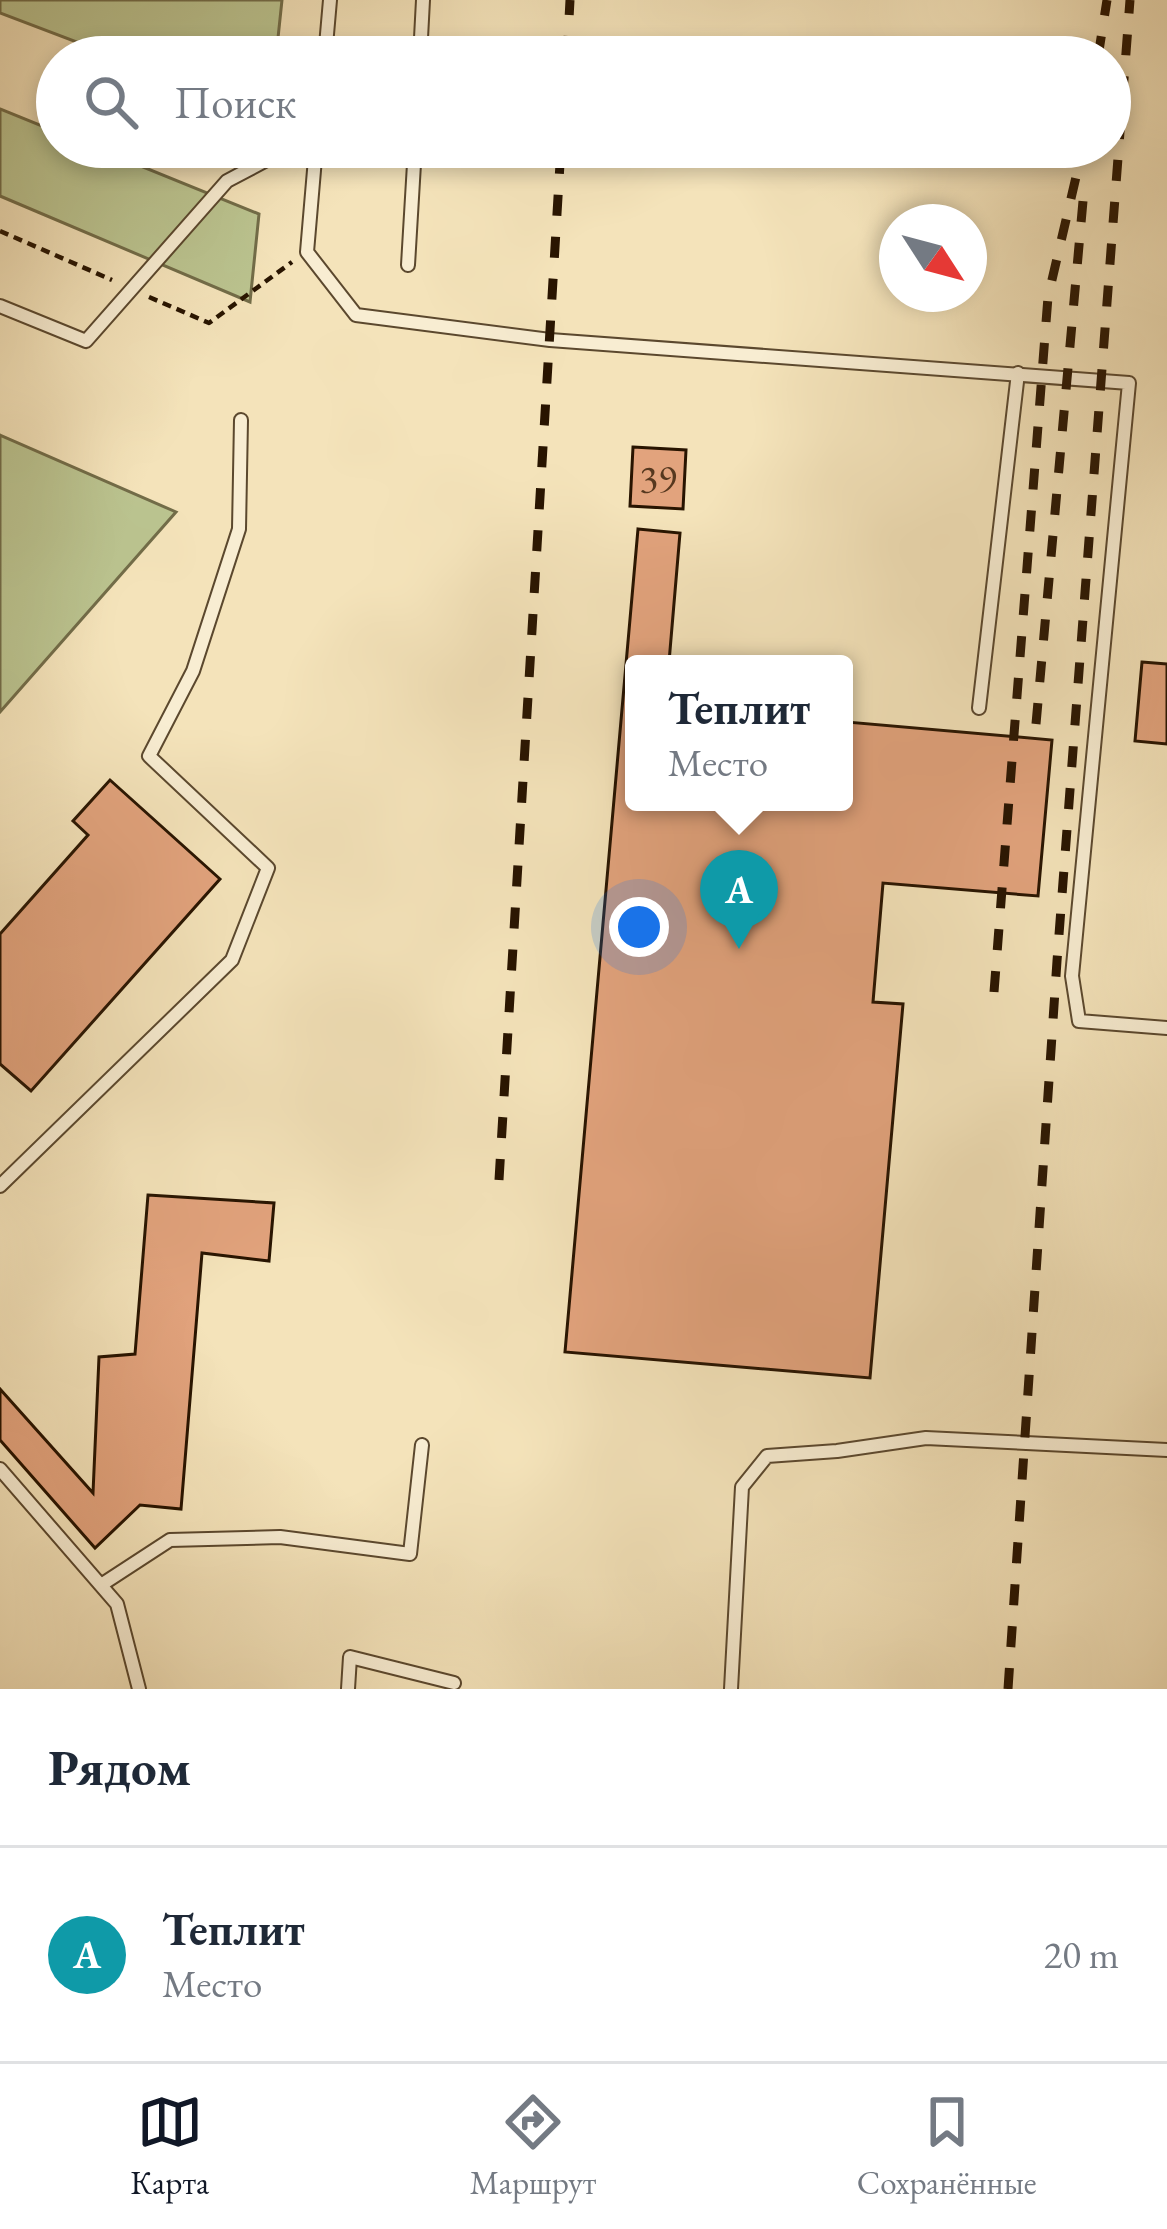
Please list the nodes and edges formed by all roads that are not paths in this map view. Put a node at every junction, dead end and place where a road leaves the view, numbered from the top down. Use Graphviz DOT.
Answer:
graph roads {
  1 [pos="330,0"];
  2 [pos="423,0"];
  3 [pos="327,36"];
  4 [pos="421,36"];
  5 [pos="251,168"];
  6 [pos="314,168"];
  7 [pos="414,168"];
  8 [pos="408,266"];
  9 [pos="0,306"];
  10 [pos="1018,373"];
  11 [pos="241,420"];
  12 [pos="979,708"];
  13 [pos="1167,1028"];
  14 [pos="0,1186"];
  15 [pos="422,1445"];
  16 [pos="1167,1450"];
  17 [pos="0,1469"];
  18 [pos="100,1586"];
  19 [pos="454,1683"];
  20 [pos="139,1689"];
  21 [pos="348,1689"];
  22 [pos="731,1689"];
  1 -- 3 [label="lane"];
  2 -- 4 [label="lane"];
  5 -- 9 [label="lane"];
  6 -- 10 [label="lane"];
  7 -- 8 [label="lane"];
  10 -- 12 [label="lane"];
  10 -- 13 [label="lane"];
  11 -- 14 [label="lane"];
  15 -- 18 [label="lane"];
  16 -- 22 [label="lane"];
  17 -- 18 [label="lane"];
  18 -- 20 [label="lane"];
  19 -- 21 [label="lane"];
}
